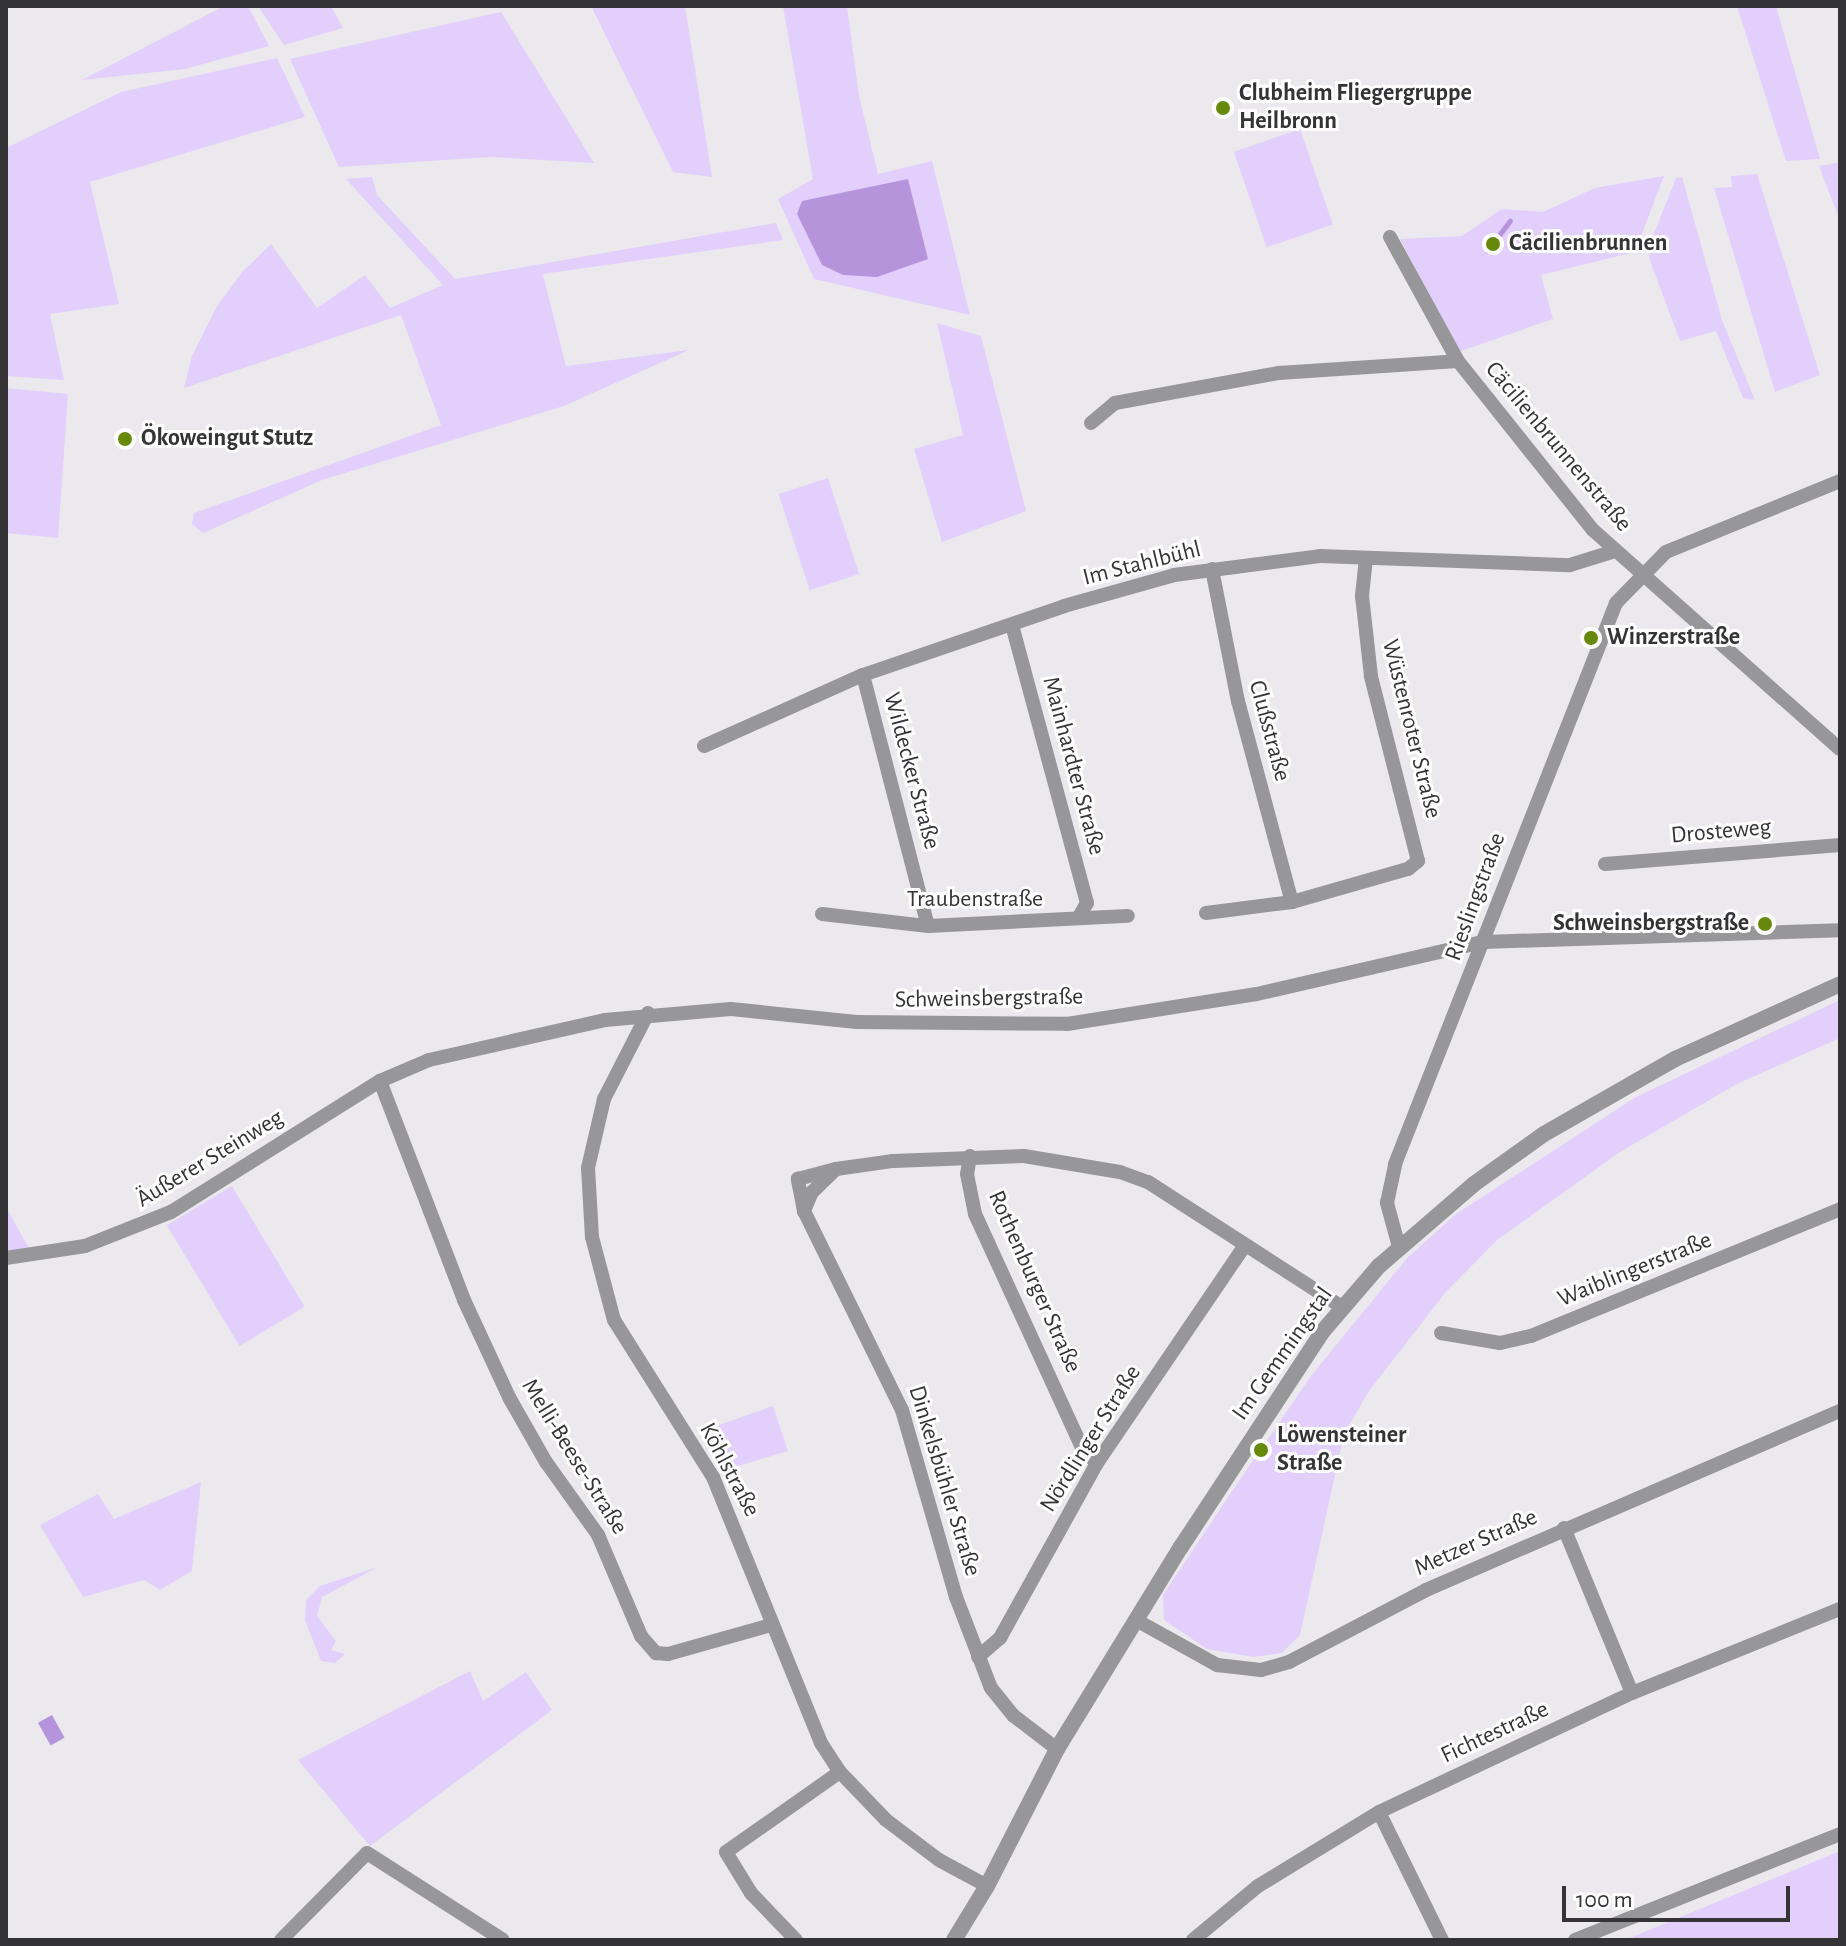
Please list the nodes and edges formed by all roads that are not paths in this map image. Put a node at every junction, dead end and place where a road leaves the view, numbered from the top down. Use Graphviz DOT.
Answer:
graph roads {
  1 [pos="1390,237"];
  2 [pos="1458,361"];
  3 [pos="1091,423"];
  4 [pos="1840,481"];
  5 [pos="1615,551"];
  6 [pos="1366,558"];
  7 [pos="1212,569"];
  8 [pos="1642,573"];
  9 [pos="1012,625"];
  10 [pos="863,675"];
  11 [pos="704,746"];
  12 [pos="1840,749"];
  13 [pos="1840,845"];
  14 [pos="1605,864"];
  15 [pos="1292,902"];
  16 [pos="1206,913"];
  17 [pos="822,914"];
  18 [pos="1128,916"];
  19 [pos="1079,917"];
  20 [pos="928,926"];
  21 [pos="1840,930"];
  22 [pos="1483,942"];
  23 [pos="1840,984"];
  24 [pos="648,1013"];
  25 [pos="380,1081"];
  26 [pos="970,1156"];
  27 [pos="1840,1209"];
  28 [pos="1245,1245"];
  29 [pos="1399,1247"];
  30 [pos="6,1258"];
  31 [pos="1342,1307"];
  32 [pos="1441,1333"];
  33 [pos="1840,1411"];
  34 [pos="1097,1463"];
  35 [pos="1564,1528"];
  36 [pos="1840,1609"];
  37 [pos="1136,1620"];
  38 [pos="771,1625"];
  39 [pos="978,1657"];
  40 [pos="1632,1693"];
  41 [pos="1057,1749"];
  42 [pos="840,1772"];
  43 [pos="1379,1812"];
  44 [pos="1840,1834"];
  45 [pos="987,1886"];
  46 [pos="281,1940"];
  47 [pos="503,1940"];
  48 [pos="796,1940"];
  49 [pos="954,1940"];
  50 [pos="1193,1940"];
  51 [pos="1442,1940"];
  52 [pos="1575,1940"];
  1 -- 2 [label="street, Cäcilienbrunnenstraße"];
  2 -- 3 [label="street"];
  2 -- 5 [label="street, Cäcilienbrunnenstraße"];
  4 -- 8 [label="street"];
  5 -- 6 [label="street, Im Stahlbühl"];
  5 -- 8 [label="street, Cäcilienbrunnenstraße"];
  6 -- 7 [label="street, Im Stahlbühl"];
  6 -- 15 [label="street, Wüstenroter Straße"];
  7 -- 9 [label="street, Im Stahlbühl"];
  7 -- 15 [label="street, Clußstraße"];
  8 -- 12 [label="street, Cäcilienbrunnenstraße"];
  8 -- 22 [label="street, Rieslingstraße"];
  9 -- 10 [label="street, Im Stahlbühl"];
  9 -- 19 [label="street, Mainhardter Straße"];
  10 -- 11 [label="street, Im Stahlbühl"];
  10 -- 20 [label="street, Wildecker Straße"];
  13 -- 14 [label="street, Drosteweg"];
  15 -- 16 [label="street"];
  17 -- 20 [label="street, Traubenstraße"];
  18 -- 19 [label="street, Traubenstraße"];
  19 -- 20 [label="street, Traubenstraße"];
  21 -- 22 [label="street, Schweinsbergstraße"];
  22 -- 24 [label="street, Schweinsbergstraße"];
  22 -- 29 [label="street, Rieslingstraße"];
  23 -- 29 [label="street, Im Gemmingstal"];
  24 -- 25 [label="street, Schweinsbergstraße"];
  24 -- 38 [label="street, Köhlstraße"];
  25 -- 30 [label="street, Äußerer Steinweg"];
  25 -- 38 [label="street, Melli-Beese-Straße"];
  26 -- 28 [label="street"];
  26 -- 34 [label="street, Rothenburger Straße"];
  26 -- 39 [label="street, Dinkelsbühler Straße"];
  27 -- 32 [label="street, Waiblingerstraße"];
  28 -- 31 [label="street"];
  28 -- 34 [label="street, Nördlinger Straße"];
  29 -- 31 [label="street, Im Gemmingstal"];
  31 -- 37 [label="street, Im Gemmingstal"];
  33 -- 35 [label="street, Metzer Straße"];
  34 -- 39 [label="street, Nördlinger Straße"];
  35 -- 37 [label="street, Metzer Straße"];
  35 -- 40 [label="street"];
  36 -- 40 [label="street, Fichtestraße"];
  37 -- 41 [label="street, Im Gemmingstal"];
  38 -- 42 [label="street, Köhlstraße"];
  39 -- 41 [label="street, Dinkelsbühler Straße"];
  40 -- 43 [label="street, Fichtestraße"];
  41 -- 45 [label="street, Im Gemmingstal"];
  42 -- 45 [label="street, Köhlstraße"];
  42 -- 48 [label="street"];
  43 -- 50 [label="street, Fichtestraße"];
  43 -- 51 [label="street"];
  44 -- 52 [label="street"];
  45 -- 49 [label="street, Im Gemmingstal"];
  46 -- 47 [label="street"];
}
